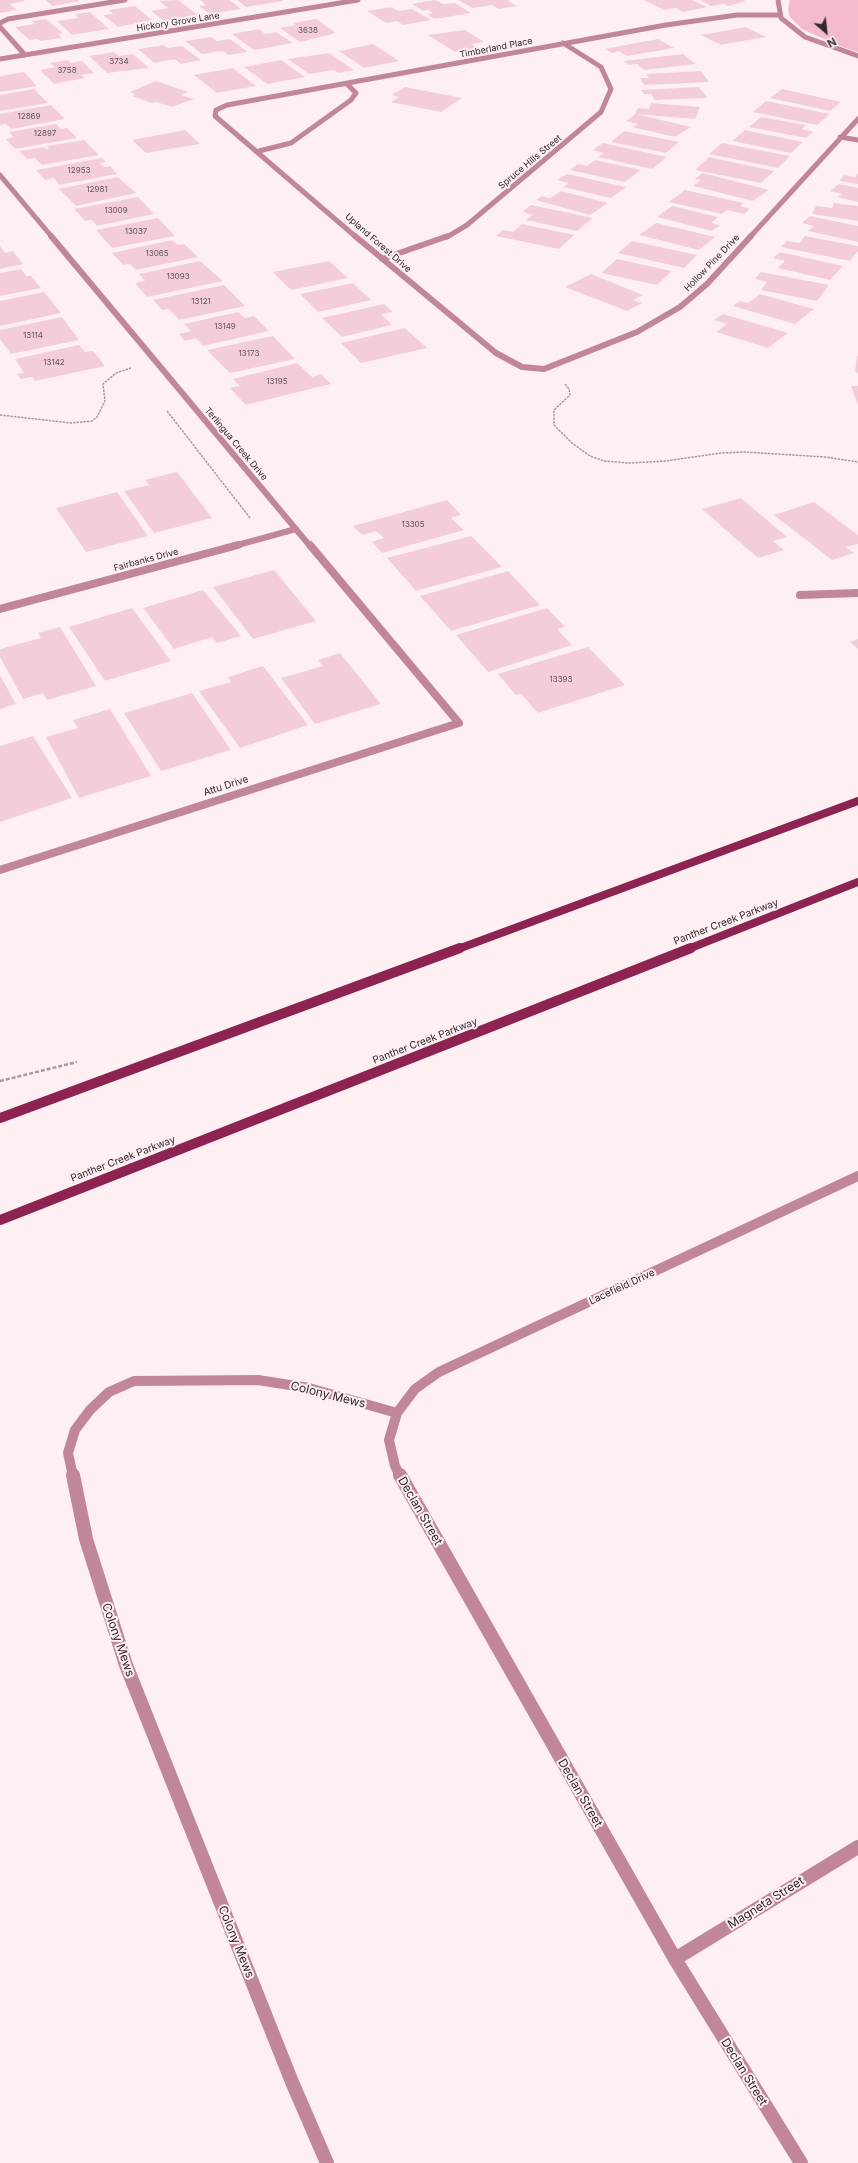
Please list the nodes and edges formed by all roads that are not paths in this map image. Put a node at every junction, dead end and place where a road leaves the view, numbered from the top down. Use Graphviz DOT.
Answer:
graph roads {
  1 [pos="125,0"];
  2 [pos="358,0"];
  3 [pos="778,0"];
  4 [pos="780,15"];
  5 [pos="0,23"];
  6 [pos="0,27"];
  7 [pos="563,43"];
  8 [pos="25,55"];
  9 [pos="858,56"];
  10 [pos="0,59"];
  11 [pos="347,84"];
  12 [pos="216,110"];
  13 [pos="858,119"];
  14 [pos="840,137"];
  15 [pos="858,140"];
  16 [pos="259,151"];
  17 [pos="0,175"];
  18 [pos="382,258"];
  19 [pos="544,369"];
  20 [pos="296,529"];
  21 [pos="858,593"];
  22 [pos="800,595"];
  23 [pos="0,609"];
  24 [pos="460,723"];
  25 [pos="858,801"];
  26 [pos="0,870"];
  27 [pos="858,882"];
  28 [pos="0,1118"];
  29 [pos="858,1176"];
  30 [pos="0,1220"];
  31 [pos="397,1413"];
  32 [pos="858,1847"];
  33 [pos="675,1959"];
  34 [pos="327,2163"];
  35 [pos="801,2163"];
  1 -- 5 [label="street"];
  2 -- 8 [label="street, Hickory Grove Lane"];
  3 -- 4 [label="street"];
  4 -- 7 [label="street, Timberland Place"];
  4 -- 9 [label="street"];
  6 -- 8 [label="street"];
  7 -- 11 [label="street, Timberland Place"];
  7 -- 18 [label="street, Spruce Hills Street"];
  8 -- 10 [label="street, Hickory Grove Lane"];
  11 -- 12 [label="street, Timberland Place"];
  11 -- 16 [label="street"];
  12 -- 16 [label="street, Upland Forest Drive"];
  13 -- 14 [label="street, Hollow Pine Drive"];
  14 -- 15 [label="street"];
  14 -- 19 [label="street, Hollow Pine Drive"];
  16 -- 18 [label="street, Upland Forest Drive"];
  17 -- 20 [label="street, Terlingua Creek Drive"];
  18 -- 19 [label="street, Upland Forest Drive"];
  20 -- 23 [label="street, Fairbanks Drive"];
  20 -- 24 [label="street, Terlingua Creek Drive"];
  21 -- 22 [label="street"];
  24 -- 26 [label="street, Attu Drive"];
  25 -- 28 [label="main road"];
  27 -- 30 [label="main road, Panther Creek Parkway"];
  29 -- 31 [label="street, Lacefield Drive"];
  31 -- 33 [label="street, Declan Street"];
  31 -- 34 [label="street, Colony Mews"];
  32 -- 33 [label="street, Magneta Street"];
  33 -- 35 [label="street, Declan Street"];
}
